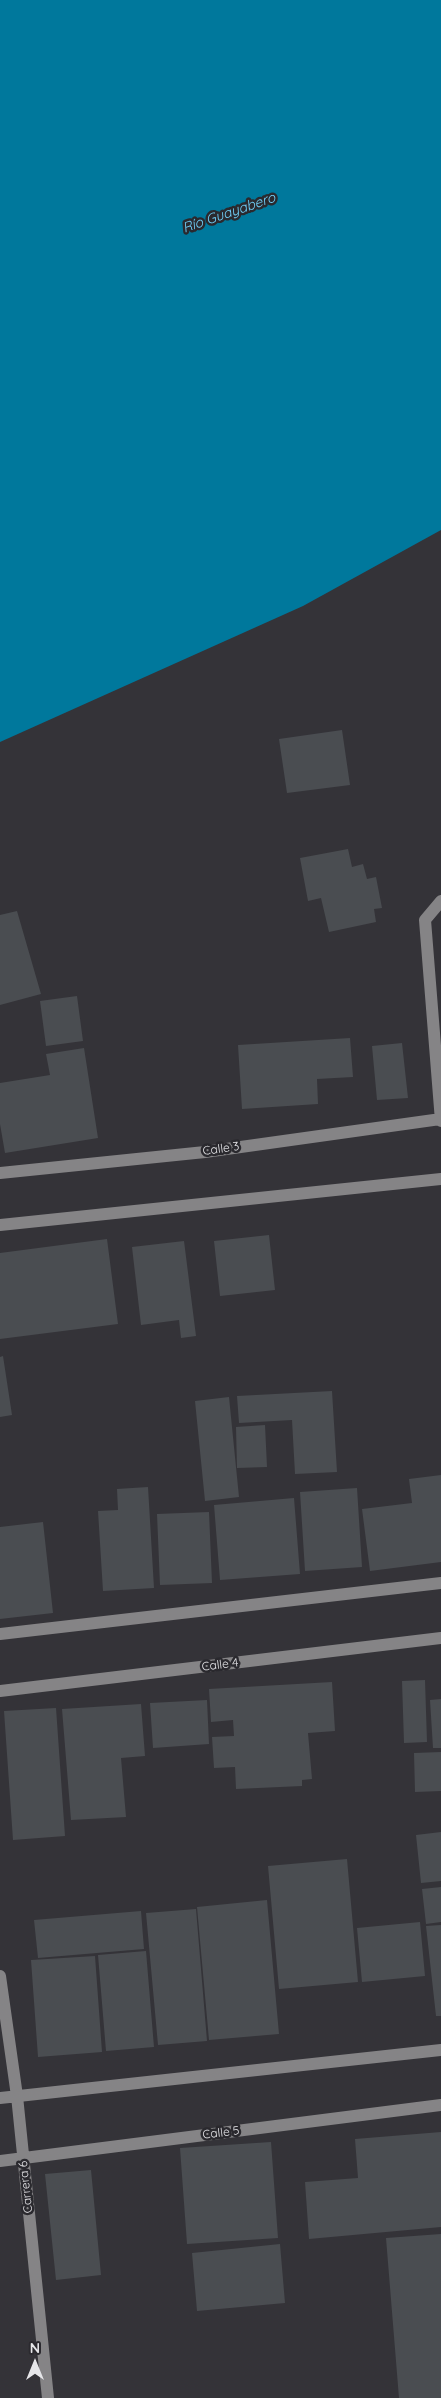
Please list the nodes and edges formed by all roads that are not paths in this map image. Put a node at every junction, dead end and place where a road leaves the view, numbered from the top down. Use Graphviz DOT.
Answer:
graph roads {
  1 [pos="441,902"];
  2 [pos="441,1120"];
  3 [pos="0,1173"];
  4 [pos="441,1179"];
  5 [pos="0,1225"];
  6 [pos="441,1583"];
  7 [pos="0,1634"];
  8 [pos="441,1638"];
  9 [pos="0,1691"];
  10 [pos="0,1976"];
  11 [pos="441,2050"];
  12 [pos="17,2096"];
  13 [pos="0,2098"];
  14 [pos="441,2105"];
  15 [pos="23,2158"];
  16 [pos="0,2160"];
  17 [pos="48,2398"];
  1 -- 2 [label="street"];
  2 -- 3 [label="street, Calle 3"];
  4 -- 5 [label="street"];
  6 -- 7 [label="street"];
  8 -- 9 [label="street, Calle 4"];
  10 -- 12 [label="street, Carrera 6"];
  11 -- 12 [label="street"];
  12 -- 13 [label="street"];
  12 -- 15 [label="street, Carrera 6"];
  14 -- 15 [label="street, Calle 5"];
  15 -- 16 [label="street, Calle 5"];
  15 -- 17 [label="street, Carrera 6"];
}
